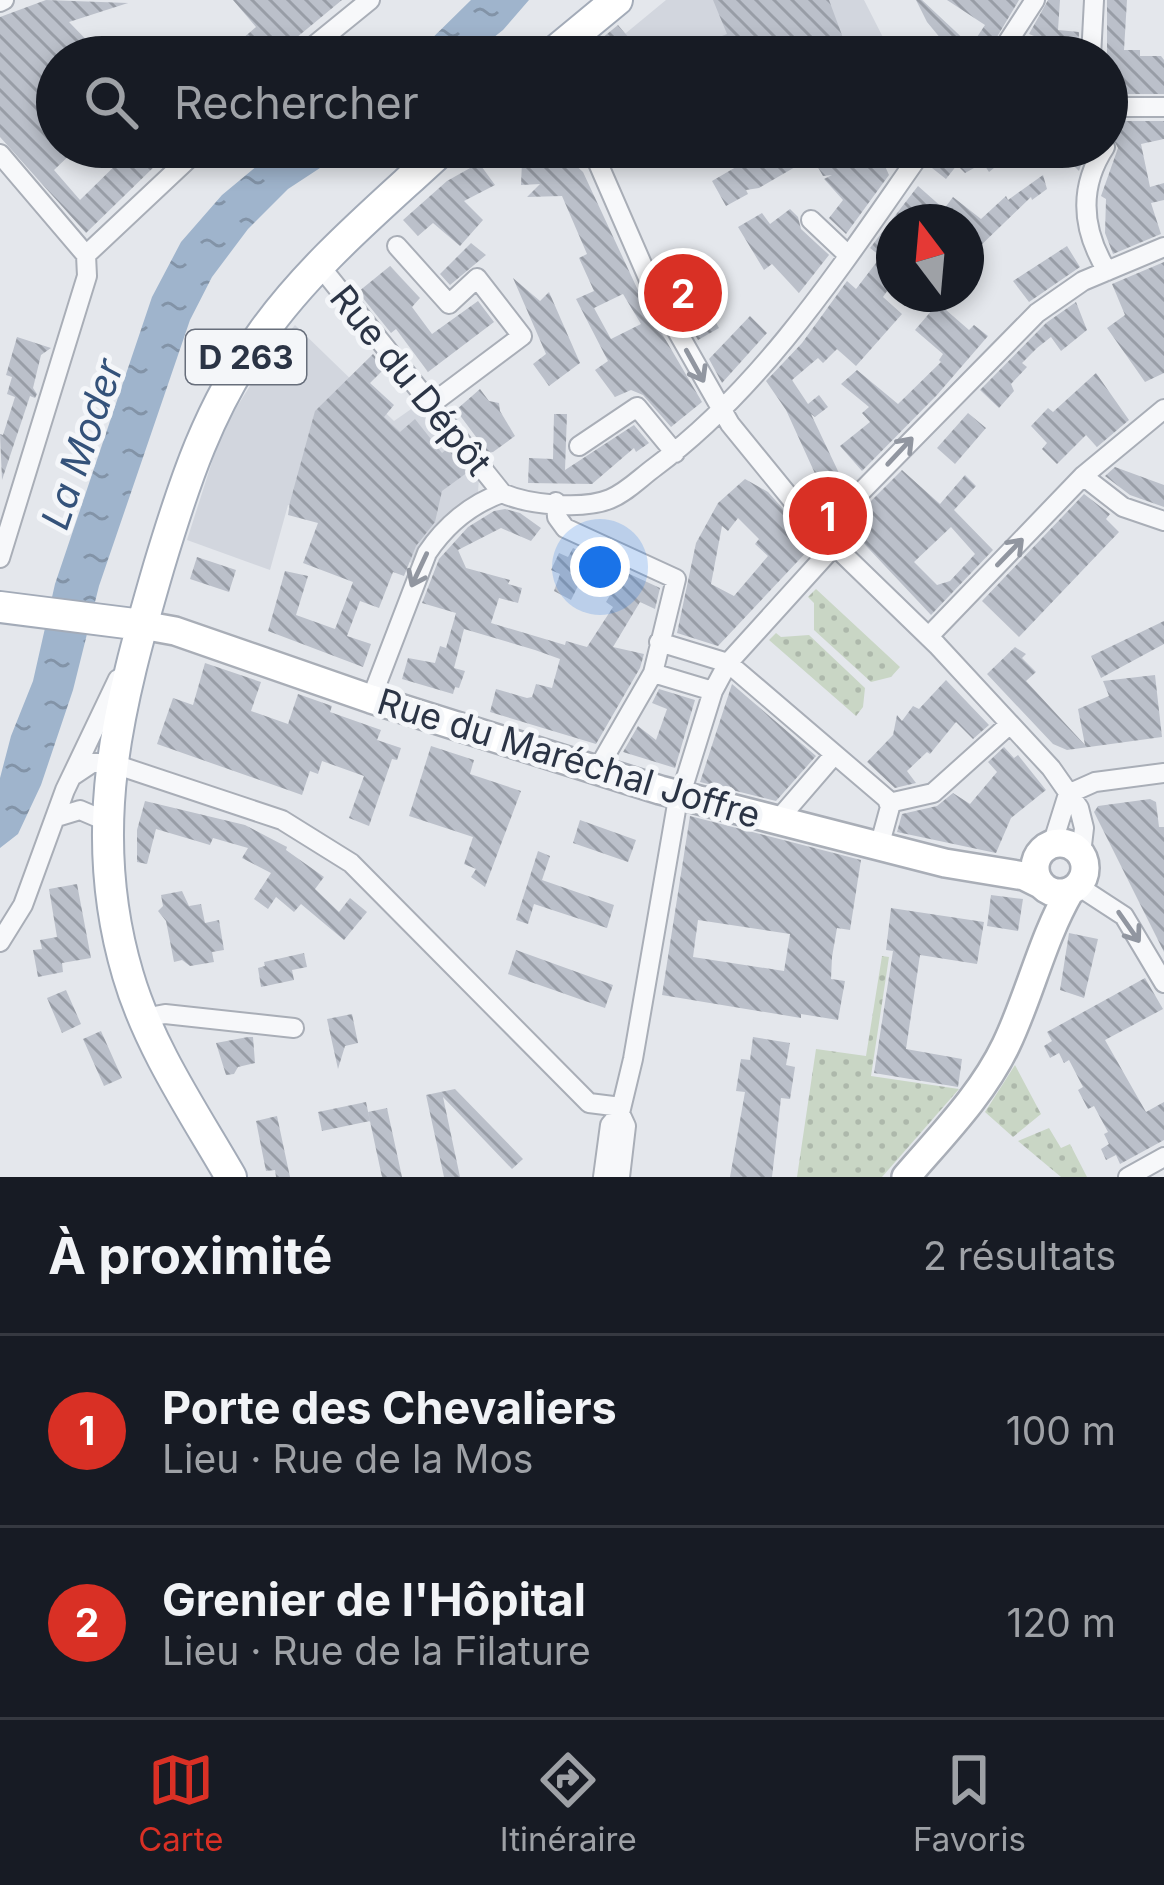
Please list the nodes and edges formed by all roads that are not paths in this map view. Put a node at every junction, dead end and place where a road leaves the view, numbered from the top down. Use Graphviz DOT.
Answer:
graph roads {
  1 [pos="370,0"];
  2 [pos="617,0"];
  3 [pos="1094,0"];
  4 [pos="1028,2"];
  5 [pos="326,36"];
  6 [pos="573,36"];
  7 [pos="1009,36"];
  8 [pos="1092,36"];
  9 [pos="1128,107"];
  10 [pos="1164,107"];
  11 [pos="0,154"];
  12 [pos="179,168"];
  13 [pos="423,168"];
  14 [pos="600,168"];
  15 [pos="913,168"];
  16 [pos="1094,168"];
  17 [pos="811,220"];
  18 [pos="397,246"];
  19 [pos="1164,247"];
  20 [pos="86,255"];
  21 [pos="848,255"];
  22 [pos="494,261"];
  23 [pos="320,266"];
  24 [pos="1106,271"];
  25 [pos="477,278"];
  26 [pos="449,304"];
  27 [pos="430,319"];
  28 [pos="430,405"];
  29 [pos="1164,409"];
  30 [pos="722,411"];
  31 [pos="579,446"];
  32 [pos="675,453"];
  33 [pos="1083,476"];
  34 [pos="502,493"];
  35 [pos="556,502"];
  36 [pos="1164,521"];
  37 [pos="835,545"];
  38 [pos="0,558"];
  39 [pos="14,608"];
  40 [pos="142,625"];
  41 [pos="929,637"];
  42 [pos="659,642"];
  43 [pos="131,656"];
  44 [pos="728,663"];
  45 [pos="653,673"];
  46 [pos="712,691"];
  47 [pos="371,699"];
  48 [pos="1010,724"];
  49 [pos="834,754"];
  50 [pos="111,763"];
  51 [pos="597,770"];
  52 [pos="1164,773"];
  53 [pos="74,775"];
  54 [pos="680,794"];
  55 [pos="1068,794"];
  56 [pos="889,802"];
  57 [pos="57,818"];
  58 [pos="777,821"];
  59 [pos="105,832"];
  60 [pos="879,847"];
  61 [pos="1046,850"];
  62 [pos="1081,854"];
  63 [pos="1001,874"];
  64 [pos="1059,887"];
  65 [pos="0,942"];
  66 [pos="1164,982"];
  67 [pos="144,1018"];
  68 [pos="294,1028"];
  69 [pos="621,1110"];
  70 [pos="1164,1157"];
  71 [pos="231,1177"];
  72 [pos="603,1177"];
  73 [pos="620,1177"];
  74 [pos="906,1177"];
  75 [pos="1128,1177"];
  1 -- 5 [label="street"];
  2 -- 6 [label="main road"];
  3 -- 8 [label="street"];
  4 -- 7 [label="street"];
  9 -- 10 [label="street"];
  11 -- 20 [label="street"];
  12 -- 20 [label="street"];
  13 -- 23 [label="main road, D 263"];
  14 -- 30 [label="street, one-way"];
  15 -- 21 [label="street"];
  16 -- 24 [label="street"];
  17 -- 21 [label="street"];
  18 -- 26 [label="street"];
  19 -- 24 [label="street"];
  20 -- 38 [label="street"];
  21 -- 30 [label="street"];
  22 -- 25 [label="street"];
  23 -- 28 [label="street, Rue du Dépôt"];
  23 -- 40 [label="main road, D 263"];
  37 -- 24 [label="street, one-way"];
  25 -- 26 [label="street"];
  25 -- 28 [label="street"];
  26 -- 27 [label="street"];
  28 -- 34 [label="street, Rue du Dépôt"];
  29 -- 33 [label="street"];
  30 -- 32 [label="street"];
  30 -- 37 [label="street"];
  31 -- 32 [label="street"];
  32 -- 35 [label="street"];
  33 -- 36 [label="street"];
  41 -- 33 [label="street, one-way"];
  34 -- 35 [label="street"];
  34 -- 47 [label="street, one-way"];
  35 -- 42 [label="street"];
  37 -- 41 [label="street"];
  37 -- 44 [label="street"];
  39 -- 40 [label="main road"];
  40 -- 43 [label="main road"];
  40 -- 47 [label="street, Rue du Maréchal Joffre"];
  41 -- 48 [label="street"];
  42 -- 44 [label="street"];
  42 -- 45 [label="street"];
  43 -- 50 [label="main road"];
  43 -- 53 [label="street"];
  44 -- 46 [label="street"];
  44 -- 49 [label="street"];
  45 -- 46 [label="street"];
  45 -- 51 [label="street"];
  46 -- 54 [label="street"];
  47 -- 51 [label="street, Rue du Maréchal Joffre"];
  48 -- 55 [label="street"];
  48 -- 56 [label="street"];
  49 -- 56 [label="street"];
  49 -- 58 [label="street"];
  50 -- 53 [label="street"];
  50 -- 59 [label="main road"];
  50 -- 69 [label="street"];
  51 -- 54 [label="street, Rue du Maréchal Joffre"];
  52 -- 55 [label="street"];
  53 -- 57 [label="street"];
  54 -- 58 [label="street, Rue du Maréchal Joffre"];
  54 -- 69 [label="street"];
  55 -- 61 [label="street"];
  55 -- 62 [label="street"];
  56 -- 60 [label="street"];
  57 -- 59 [label="street"];
  57 -- 65 [label="street"];
  58 -- 60 [label="street, Rue du Maréchal Joffre"];
  59 -- 67 [label="main road"];
  60 -- 63 [label="street, Rue du Maréchal Joffre"];
  61 -- 62 [label="street"];
  61 -- 63 [label="street"];
  61 -- 64 [label="street"];
  62 -- 64 [label="street"];
  63 -- 64 [label="street, Rue du Maréchal Joffre"];
  64 -- 66 [label="street, one-way"];
  64 -- 74 [label="street"];
  67 -- 68 [label="street"];
  67 -- 71 [label="main road"];
  69 -- 72 [label="street"];
  69 -- 73 [label="street"];
  70 -- 75 [label="street"];
}
